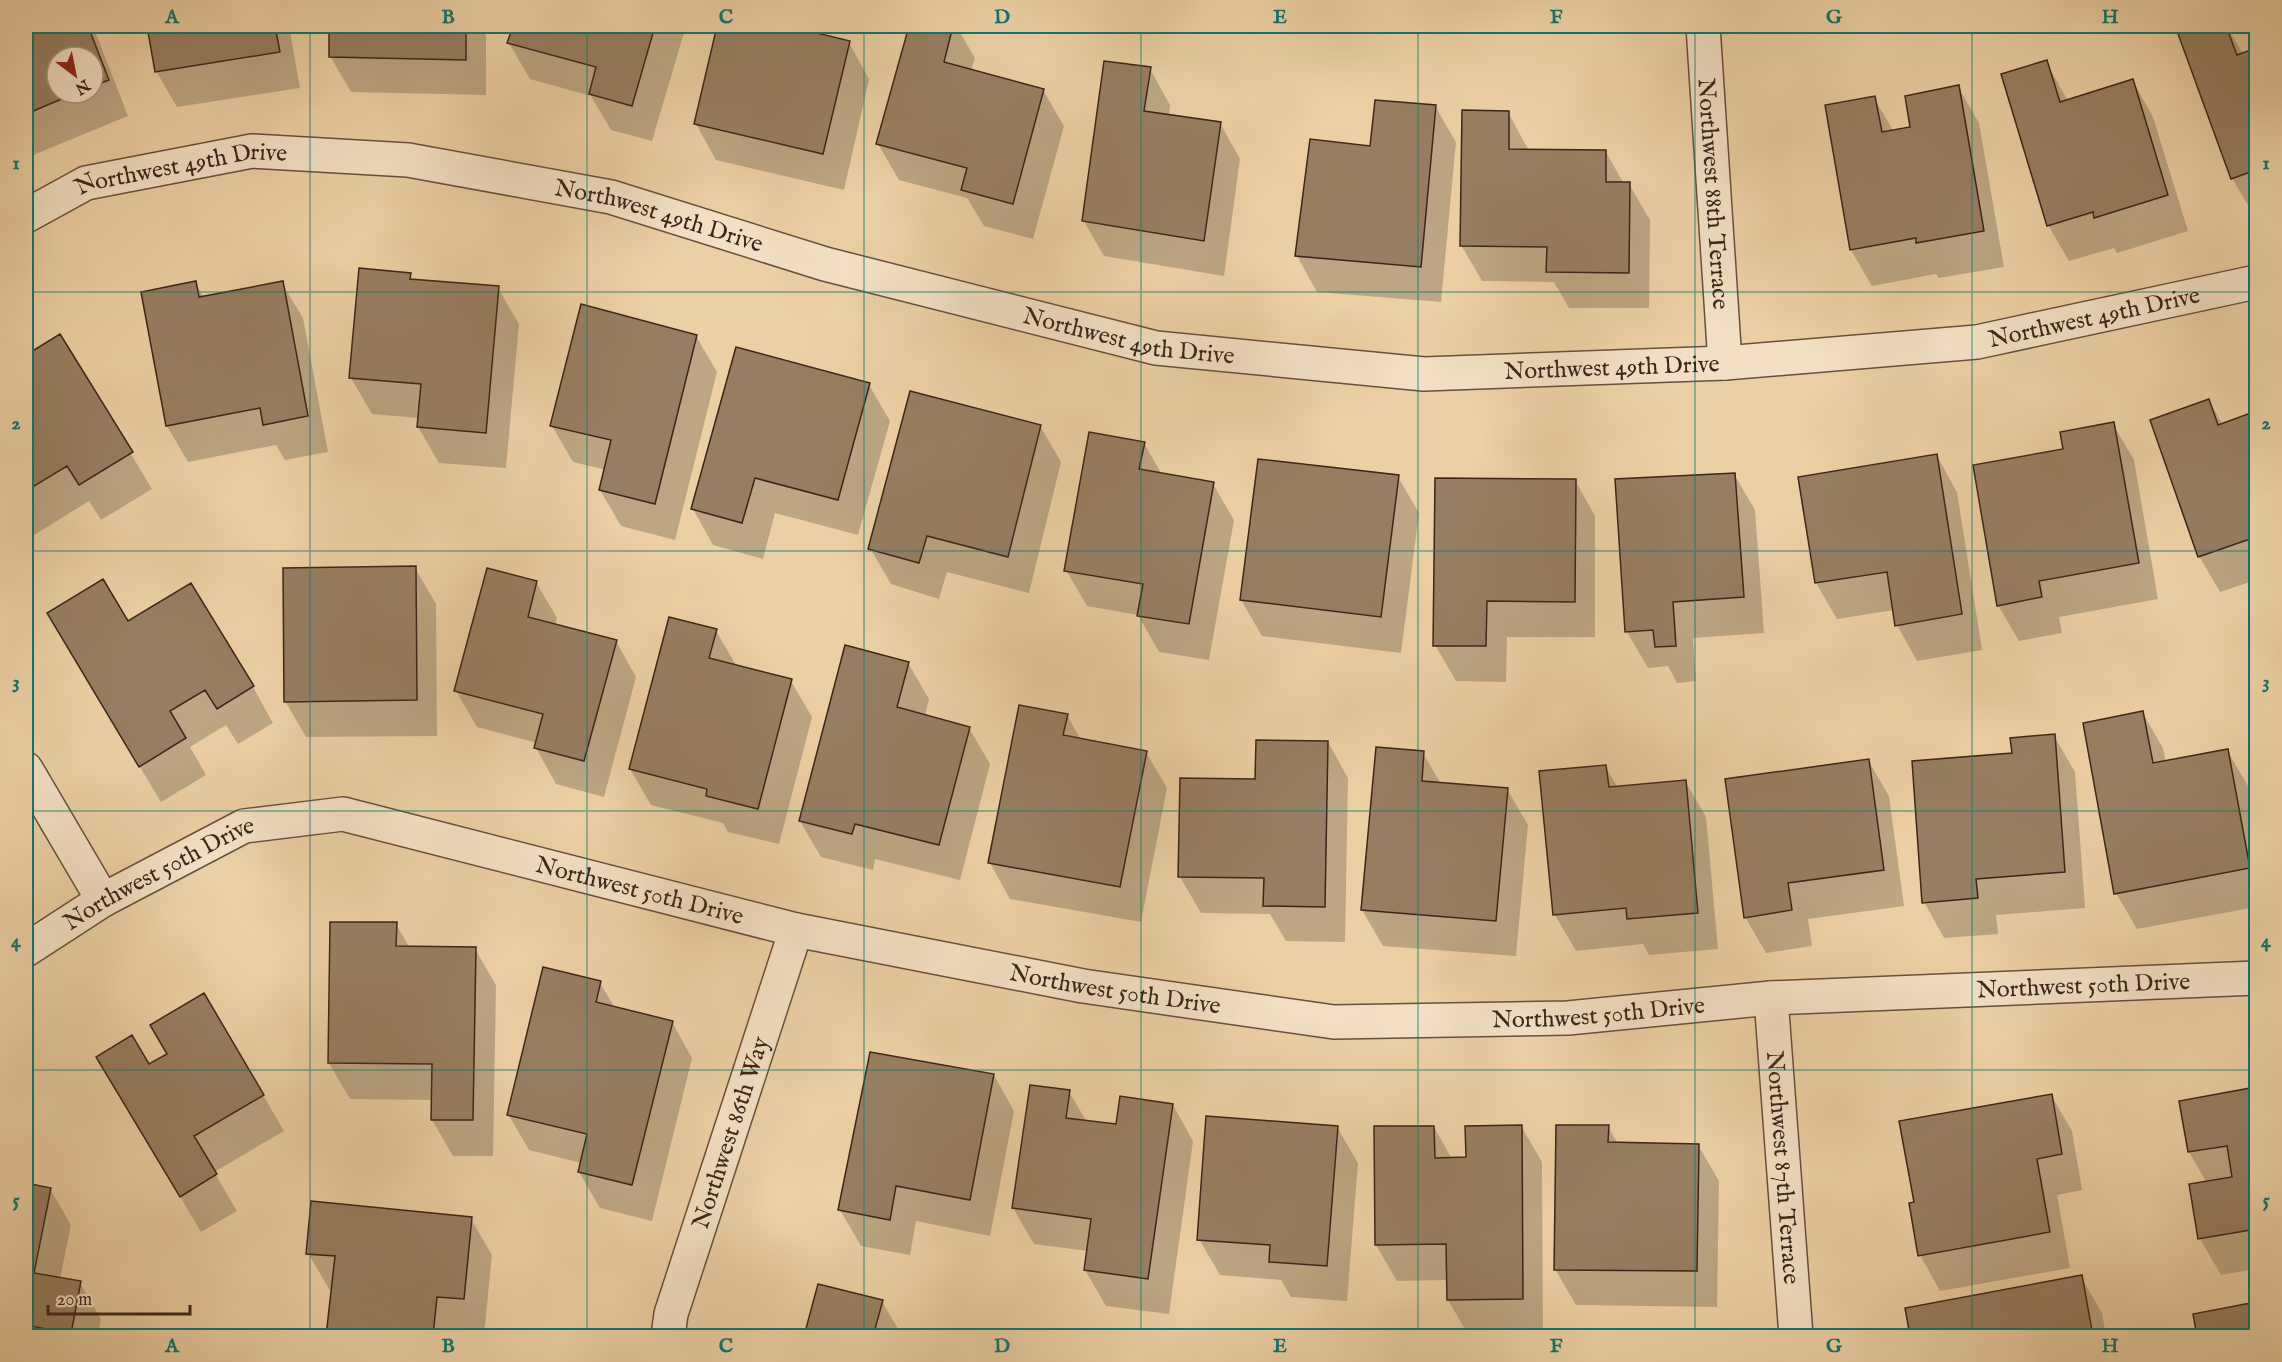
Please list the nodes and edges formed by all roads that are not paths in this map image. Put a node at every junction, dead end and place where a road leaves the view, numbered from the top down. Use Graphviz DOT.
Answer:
graph roads {
  1 [pos="1703,26"];
  2 [pos="26,216"];
  3 [pos="2256,282"];
  4 [pos="1725,363"];
  5 [pos="26,769"];
  6 [pos="103,900"];
  7 [pos="796,930"];
  8 [pos="26,951"];
  9 [pos="2256,978"];
  10 [pos="1771,998"];
  11 [pos="668,1336"];
  12 [pos="1796,1336"];
  1 -- 4 [label="street, Northwest 88th Terrace"];
  2 -- 4 [label="street, Northwest 49th Drive"];
  3 -- 4 [label="street, Northwest 49th Drive"];
  5 -- 6 [label="street"];
  6 -- 7 [label="street, Northwest 50th Drive"];
  6 -- 8 [label="street, Northwest 50th Drive"];
  7 -- 10 [label="street, Northwest 50th Drive"];
  7 -- 11 [label="street, Northwest 86th Way"];
  9 -- 10 [label="street, Northwest 50th Drive"];
  10 -- 12 [label="street, Northwest 87th Terrace"];
}
